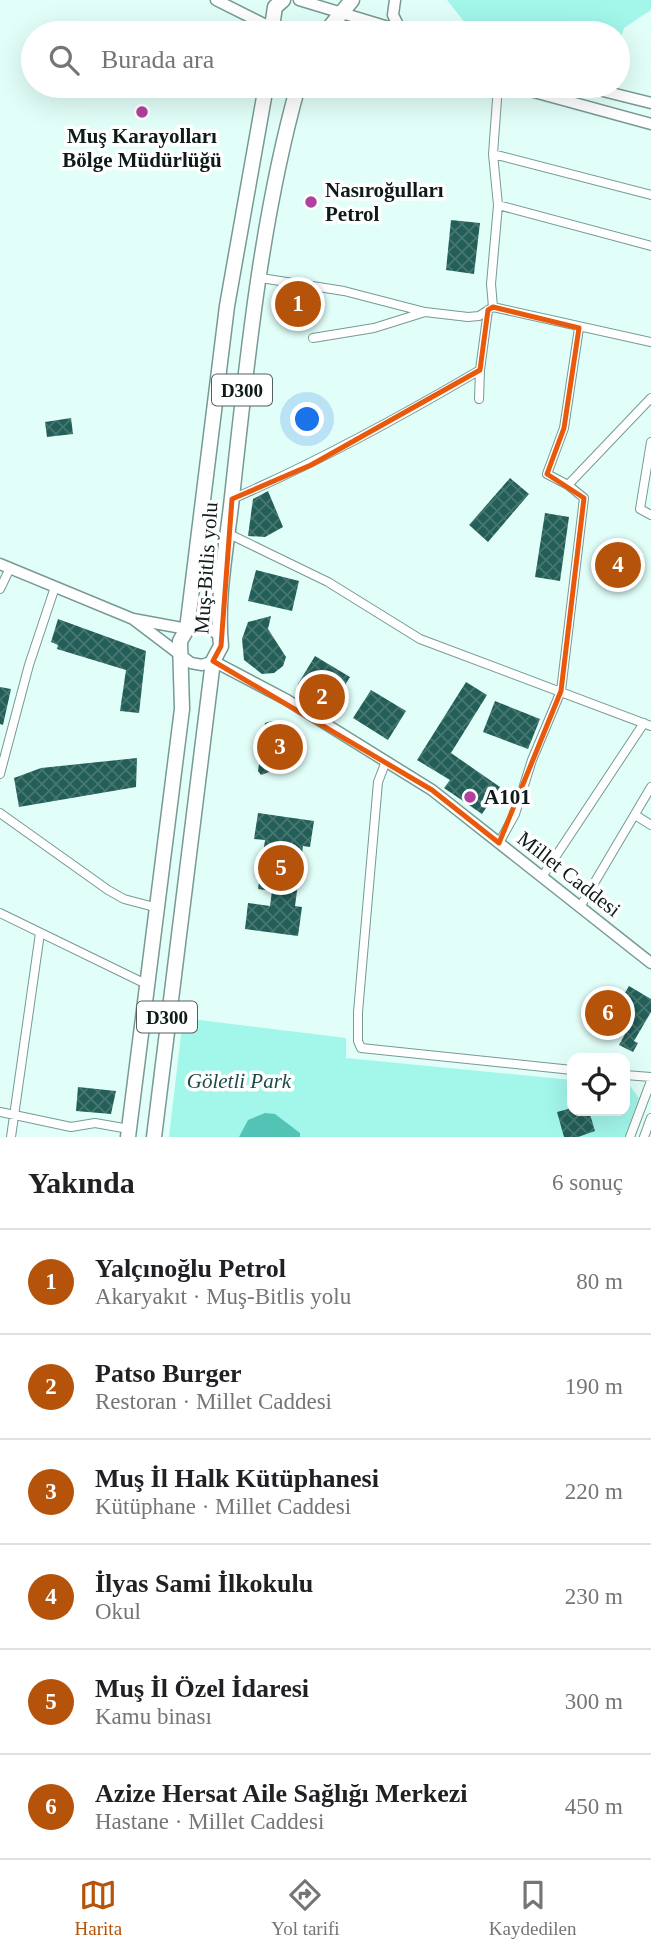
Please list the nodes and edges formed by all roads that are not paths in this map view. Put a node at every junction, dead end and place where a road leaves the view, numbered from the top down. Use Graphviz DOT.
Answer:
graph roads {
  1 [pos="216,0"];
  2 [pos="352,0"];
  3 [pos="395,0"];
  4 [pos="304,1"];
  5 [pos="279,3"];
  6 [pos="340,12"];
  7 [pos="255,21"];
  8 [pos="277,21"];
  9 [pos="334,21"];
  10 [pos="369,21"];
  11 [pos="397,21"];
  12 [pos="264,98"];
  13 [pos="295,98"];
  14 [pos="497,98"];
  15 [pos="556,98"];
  16 [pos="630,98"];
  17 [pos="651,103"];
  18 [pos="651,124"];
  19 [pos="493,154"];
  20 [pos="651,195"];
  21 [pos="498,205"];
  22 [pos="651,246"];
  23 [pos="261,278"];
  24 [pos="490,309"];
  25 [pos="425,312"];
  26 [pos="579,328"];
  27 [pos="313,338"];
  28 [pos="651,342"];
  29 [pos="480,370"];
  30 [pos="651,398"];
  31 [pos="479,399"];
  32 [pos="651,442"];
  33 [pos="568,485"];
  34 [pos="232,499"];
  35 [pos="651,515"];
  36 [pos="227,533"];
  37 [pos="5,566"];
  38 [pos="55,587"];
  39 [pos="0,589"];
  40 [pos="134,619"];
  41 [pos="187,629"];
  42 [pos="219,636"];
  43 [pos="183,655"];
  44 [pos="213,661"];
  45 [pos="562,691"];
  46 [pos="647,725"];
  47 [pos="386,761"];
  48 [pos="0,774"];
  49 [pos="651,787"];
  50 [pos="0,814"];
  51 [pos="635,815"];
  52 [pos="651,825"];
  53 [pos="499,843"];
  54 [pos="542,877"];
  55 [pos="580,907"];
  56 [pos="158,908"];
  57 [pos="0,913"];
  58 [pos="40,933"];
  59 [pos="651,963"];
  60 [pos="149,986"];
  61 [pos="567,1069"];
  62 [pos="630,1076"];
  63 [pos="651,1079"];
  64 [pos="0,1112"];
  65 [pos="13,1117"];
  66 [pos="651,1118"];
  67 [pos="129,1133"];
  68 [pos="11,1137"];
  69 [pos="154,1137"];
  70 [pos="630,1137"];
  71 [pos="644,1137"];
  1 -- 7 [label="street"];
  2 -- 6 [label="highway"];
  3 -- 11 [label="street"];
  4 -- 6 [label="street"];
  5 -- 8 [label="highway"];
  6 -- 9 [label="highway"];
  6 -- 10 [label="street"];
  12 -- 41 [label="highway, Muş-Bitlis yolu / D300"];
  13 -- 23 [label="highway, Muş-Bitlis yolu / D300"];
  14 -- 19 [label="street"];
  15 -- 18 [label="street"];
  16 -- 17 [label="street"];
  19 -- 20 [label="street"];
  19 -- 21 [label="street"];
  21 -- 22 [label="street"];
  21 -- 24 [label="street"];
  23 -- 25 [label="street"];
  23 -- 34 [label="highway, Muş-Bitlis yolu / D300"];
  24 -- 25 [label="street"];
  24 -- 26 [label="street"];
  24 -- 29 [label="street"];
  25 -- 27 [label="street"];
  26 -- 28 [label="street"];
  26 -- 33 [label="street"];
  29 -- 31 [label="street"];
  29 -- 34 [label="street"];
  30 -- 33 [label="street"];
  32 -- 35 [label="street"];
  33 -- 45 [label="street"];
  34 -- 36 [label="highway, Muş-Bitlis yolu / D300"];
  36 -- 42 [label="highway, Muş-Bitlis yolu / D300"];
  36 -- 45 [label="street"];
  37 -- 38 [label="street"];
  37 -- 39 [label="street"];
  38 -- 40 [label="street"];
  38 -- 48 [label="street"];
  40 -- 41 [label="street"];
  40 -- 43 [label="street"];
  41 -- 42 [label="street"];
  41 -- 43 [label="highway, Muş-Bitlis yolu / D300"];
  42 -- 44 [label="highway, Muş-Bitlis yolu / D300"];
  43 -- 44 [label="street"];
  43 -- 56 [label="highway, Muş-Bitlis yolu / D300"];
  44 -- 47 [label="street, Millet Caddesi"];
  44 -- 69 [label="highway, Muş-Bitlis yolu / D300"];
  45 -- 46 [label="street"];
  45 -- 53 [label="street"];
  46 -- 54 [label="street"];
  47 -- 53 [label="street, Millet Caddesi"];
  47 -- 61 [label="street"];
  49 -- 51 [label="street"];
  50 -- 56 [label="street"];
  51 -- 52 [label="street"];
  51 -- 55 [label="street"];
  53 -- 54 [label="street, Millet Caddesi"];
  54 -- 55 [label="street, Millet Caddesi"];
  55 -- 59 [label="street, Millet Caddesi"];
  56 -- 60 [label="highway, Muş-Bitlis yolu / D300"];
  57 -- 58 [label="street"];
  58 -- 60 [label="street"];
  58 -- 65 [label="street"];
  60 -- 67 [label="highway, Muş-Bitlis yolu / D300"];
  62 -- 63 [label="street"];
  63 -- 70 [label="street"];
  64 -- 65 [label="street"];
  65 -- 67 [label="street"];
  65 -- 68 [label="street"];
  66 -- 71 [label="street"];
}
